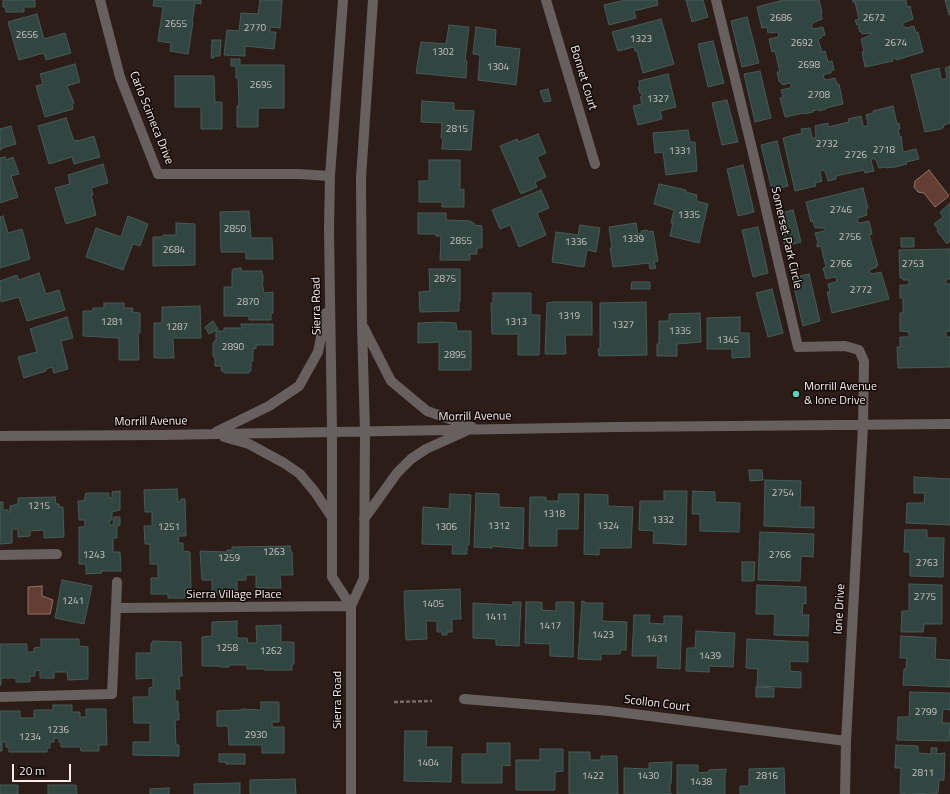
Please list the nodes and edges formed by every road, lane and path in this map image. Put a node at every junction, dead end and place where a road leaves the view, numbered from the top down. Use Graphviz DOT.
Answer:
graph roads {
  1 [pos="100,0"];
  2 [pos="343,0"];
  3 [pos="373,0"];
  4 [pos="546,0"];
  5 [pos="716,0"];
  6 [pos="595,164"];
  7 [pos="330,176"];
  8 [pos="330,296"];
  9 [pos="362,324"];
  10 [pos="950,424"];
  11 [pos="864,426"];
  12 [pos="469,429"];
  13 [pos="480,429"];
  14 [pos="332,432"];
  15 [pos="365,432"];
  16 [pos="212,434"];
  17 [pos="0,436"];
  18 [pos="332,517"];
  19 [pos="364,519"];
  20 [pos="57,554"];
  21 [pos="0,555"];
  22 [pos="117,582"];
  23 [pos="351,606"];
  24 [pos="116,608"];
  25 [pos="0,697"];
  26 [pos="464,699"];
  27 [pos="432,700"];
  28 [pos="394,702"];
  29 [pos="846,741"];
  30 [pos="351,794"];
  31 [pos="845,794"];
  1 -- 7 [label="street, Carlo Scimeca Drive"];
  2 -- 7 [label="street, Sierra Road"];
  3 -- 9 [label="street, Sierra Road"];
  4 -- 6 [label="street, Bonnet Court"];
  5 -- 11 [label="street, Somerset Park Circle"];
  7 -- 8 [label="street, Sierra Road"];
  8 -- 14 [label="street, Sierra Road"];
  8 -- 16 [label="street"];
  9 -- 13 [label="street"];
  9 -- 15 [label="street, Sierra Road"];
  10 -- 11 [label="street, Morrill Avenue"];
  11 -- 13 [label="street, Morrill Avenue"];
  11 -- 29 [label="street, Ione Drive"];
  12 -- 13 [label="street, Morrill Avenue"];
  12 -- 15 [label="street, Morrill Avenue"];
  12 -- 19 [label="street"];
  14 -- 15 [label="street, Morrill Avenue"];
  14 -- 16 [label="street, Morrill Avenue"];
  14 -- 18 [label="street, Sierra Road"];
  15 -- 19 [label="street, Sierra Road"];
  16 -- 17 [label="street, Morrill Avenue"];
  16 -- 18 [label="street"];
  18 -- 23 [label="street, Sierra Road"];
  19 -- 23 [label="street, Sierra Road"];
  20 -- 21 [label="street"];
  22 -- 24 [label="street"];
  23 -- 24 [label="street, Sierra Village Place"];
  23 -- 30 [label="street, Sierra Road"];
  24 -- 25 [label="street"];
  26 -- 29 [label="street, Scollon Court"];
  27 -- 28 [label="path"];
  29 -- 31 [label="street, Ione Drive"];
}
